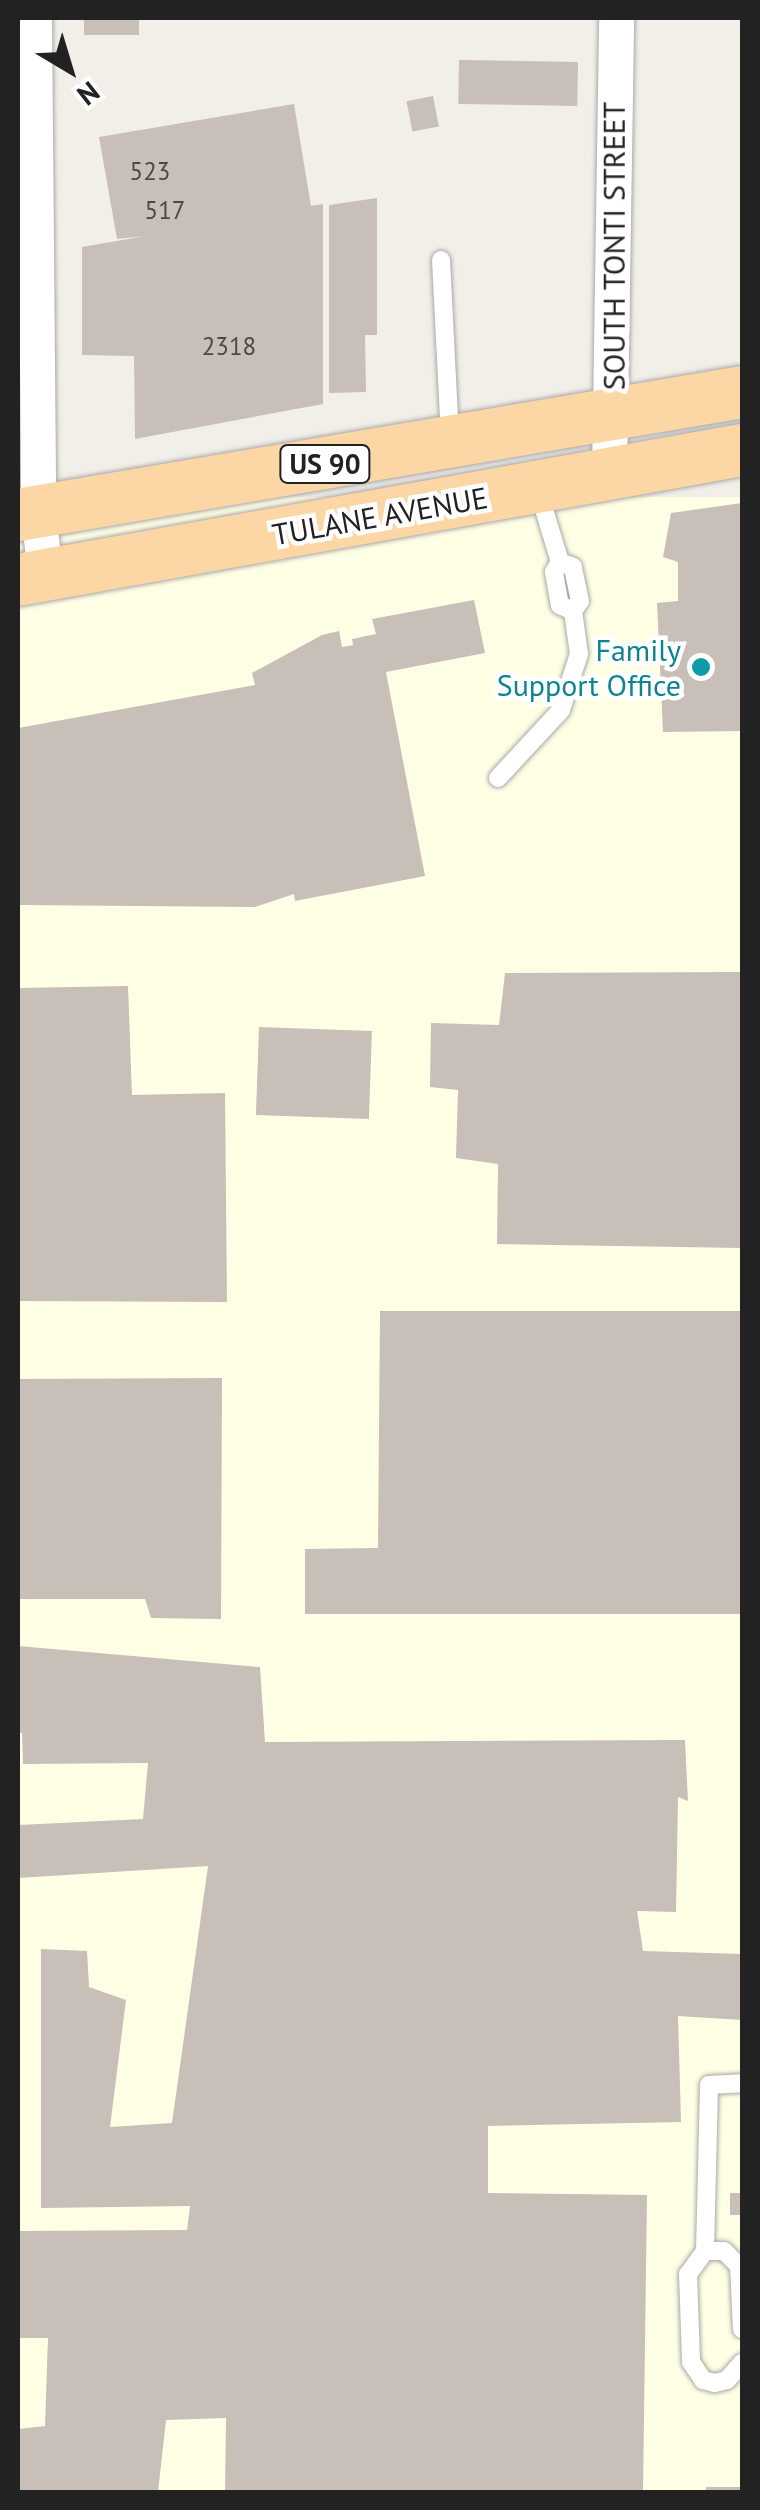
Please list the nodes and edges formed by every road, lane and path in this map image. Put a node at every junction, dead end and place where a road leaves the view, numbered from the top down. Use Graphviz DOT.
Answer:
graph roads {
  1 [pos="34,18"];
  2 [pos="623,19"];
  3 [pos="26,98"];
  4 [pos="441,260"];
  5 [pos="742,392"];
  6 [pos="612,417"];
  7 [pos="450,444"];
  8 [pos="742,450"];
  9 [pos="610,475"];
  10 [pos="538,488"];
  11 [pos="28,513"];
  12 [pos="31,577"];
  13 [pos="498,778"];
  14 [pos="742,2082"];
  15 [pos="705,2251"];
  16 [pos="742,2329"];
  17 [pos="742,2363"];
  1 -- 3 [label="street"];
  2 -- 6 [label="street, SOUTH TONTI STREET"];
  3 -- 11 [label="street"];
  4 -- 7 [label="lane"];
  5 -- 6 [label="main road, TULANE AVENUE / US 90"];
  6 -- 7 [label="main road, TULANE AVENUE / US 90"];
  6 -- 9 [label="street, SOUTH TONTI STREET"];
  7 -- 11 [label="main road, TULANE AVENUE / US 90"];
  8 -- 9 [label="main road, TULANE AVENUE / US 90"];
  9 -- 10 [label="main road, TULANE AVENUE / US 90"];
  10 -- 12 [label="main road, TULANE AVENUE / US 90"];
  10 -- 13 [label="lane"];
  11 -- 12 [label="street"];
  14 -- 15 [label="lane"];
  15 -- 16 [label="lane"];
  15 -- 17 [label="lane"];
}
